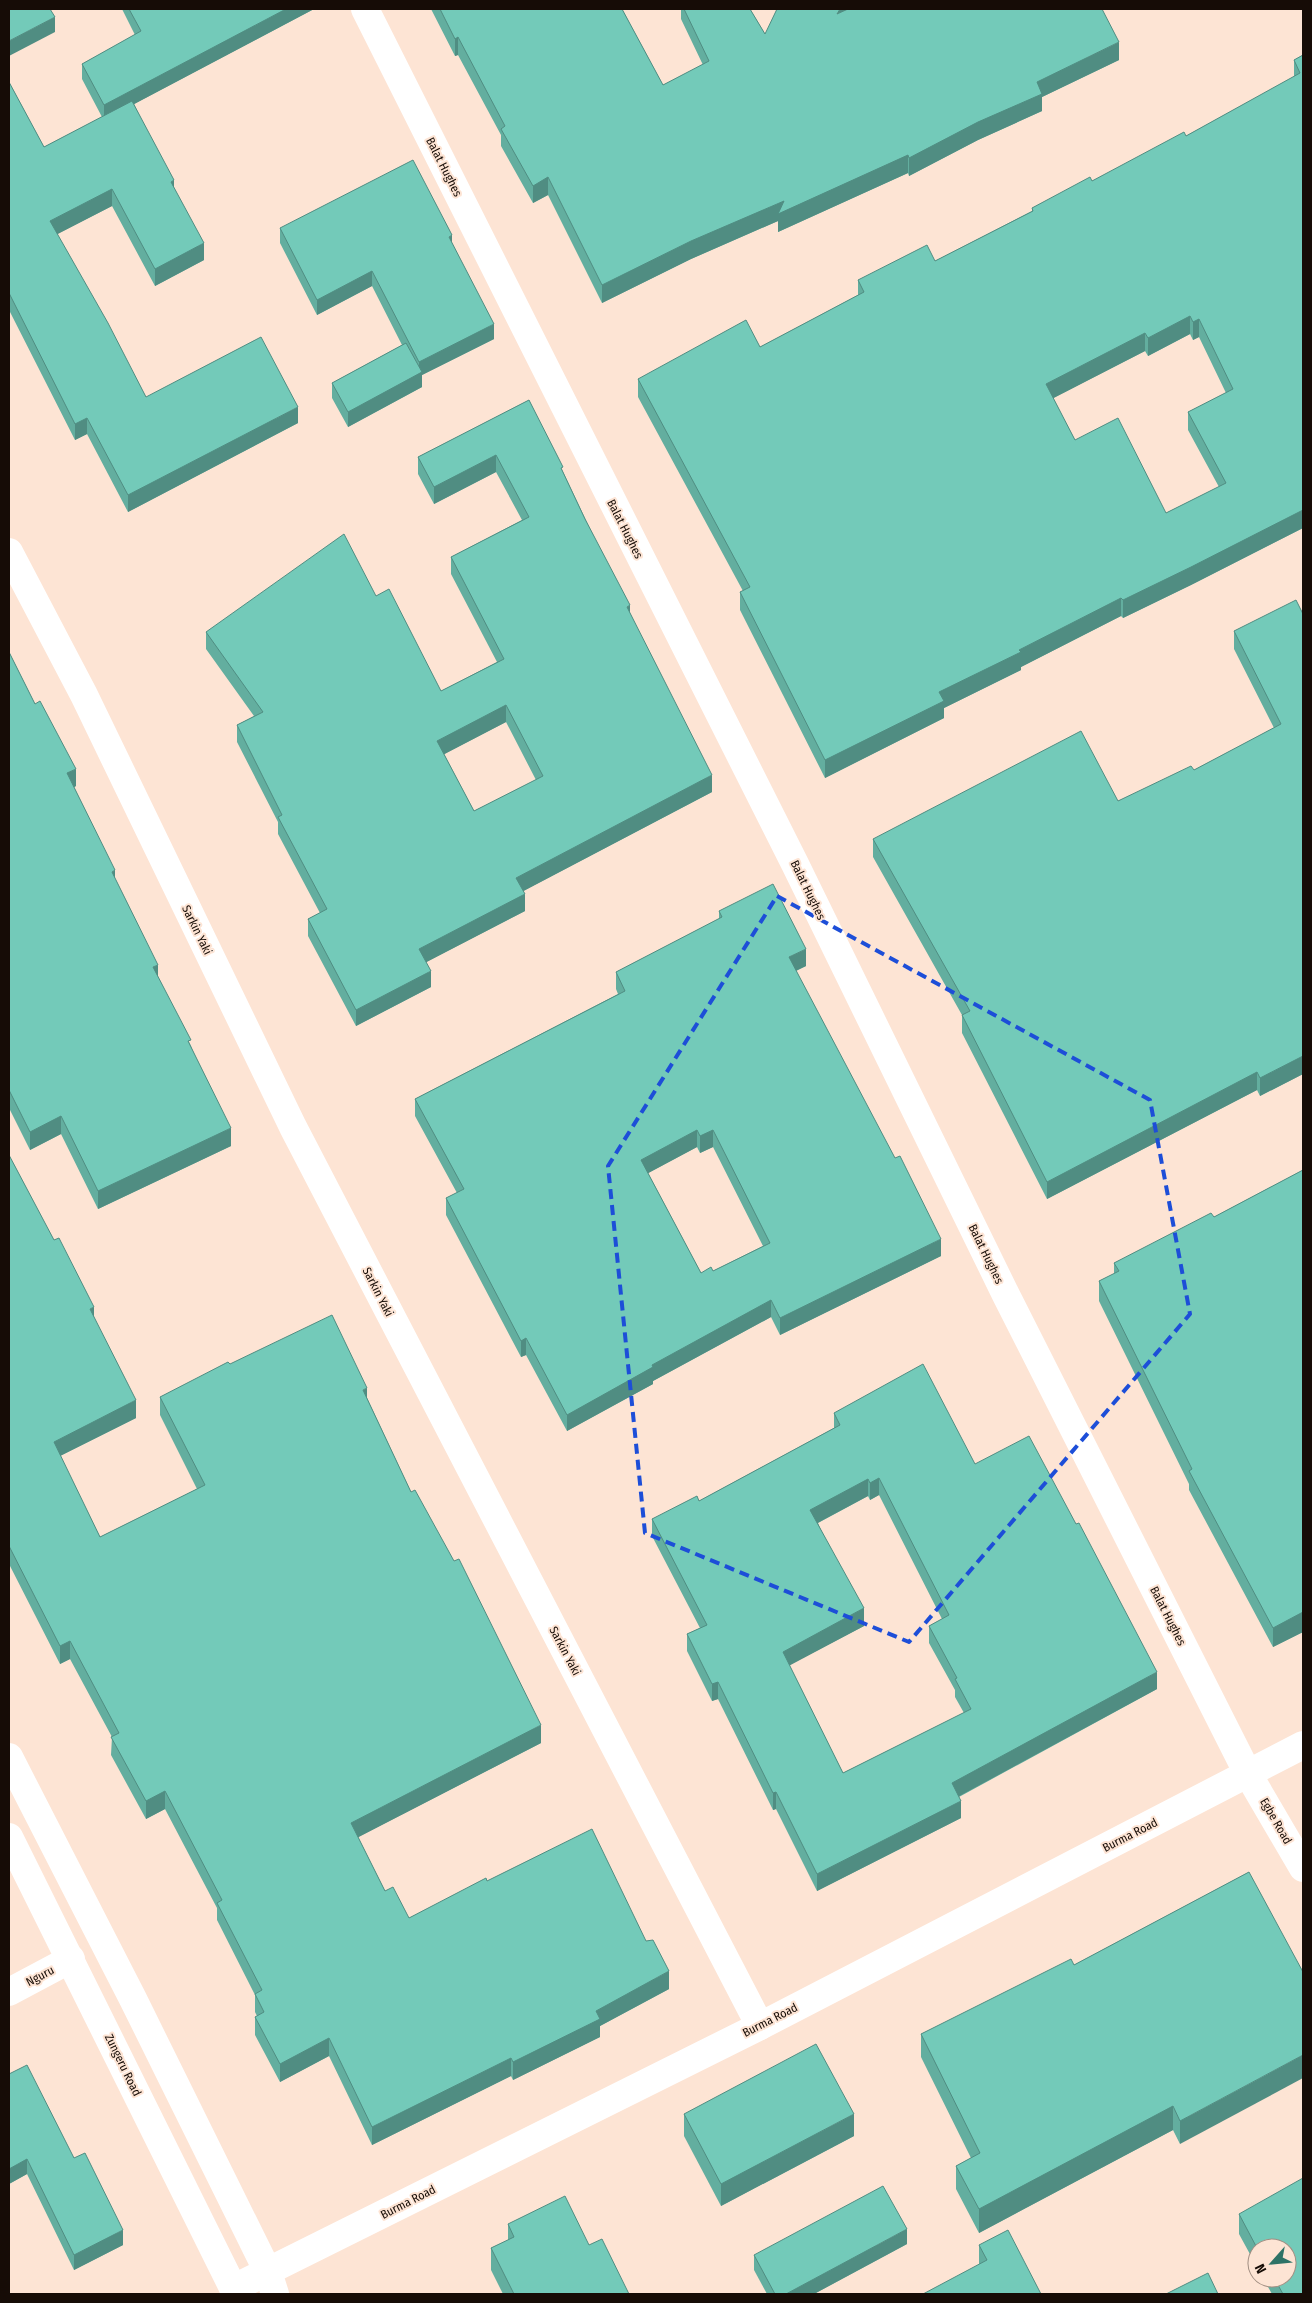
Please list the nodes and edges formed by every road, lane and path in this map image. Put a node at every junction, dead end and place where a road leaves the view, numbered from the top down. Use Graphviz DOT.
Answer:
graph roads {
  1 [pos="364,9"];
  2 [pos="9,552"];
  3 [pos="15,580"];
  4 [pos="1303,1745"];
  5 [pos="9,1757"];
  6 [pos="1248,1774"];
  7 [pos="9,1836"];
  8 [pos="1303,1868"];
  9 [pos="71,1959"];
  10 [pos="9,1992"];
  11 [pos="760,2026"];
  12 [pos="272,2283"];
  13 [pos="235,2291"];
  1 -- 6 [label="street, Balat Hughes"];
  2 -- 3 [label="street, Sarkin Yaki"];
  3 -- 11 [label="street, Sarkin Yaki"];
  4 -- 6 [label="street, Burma Road"];
  5 -- 12 [label="street"];
  6 -- 8 [label="street, Egbe Road"];
  6 -- 11 [label="street, Burma Road"];
  7 -- 9 [label="street, Zungeru Road"];
  9 -- 10 [label="street, Nguru"];
  9 -- 13 [label="street, Zungeru Road"];
  11 -- 12 [label="street, Burma Road"];
  12 -- 13 [label="street, Burma Road"];
}
